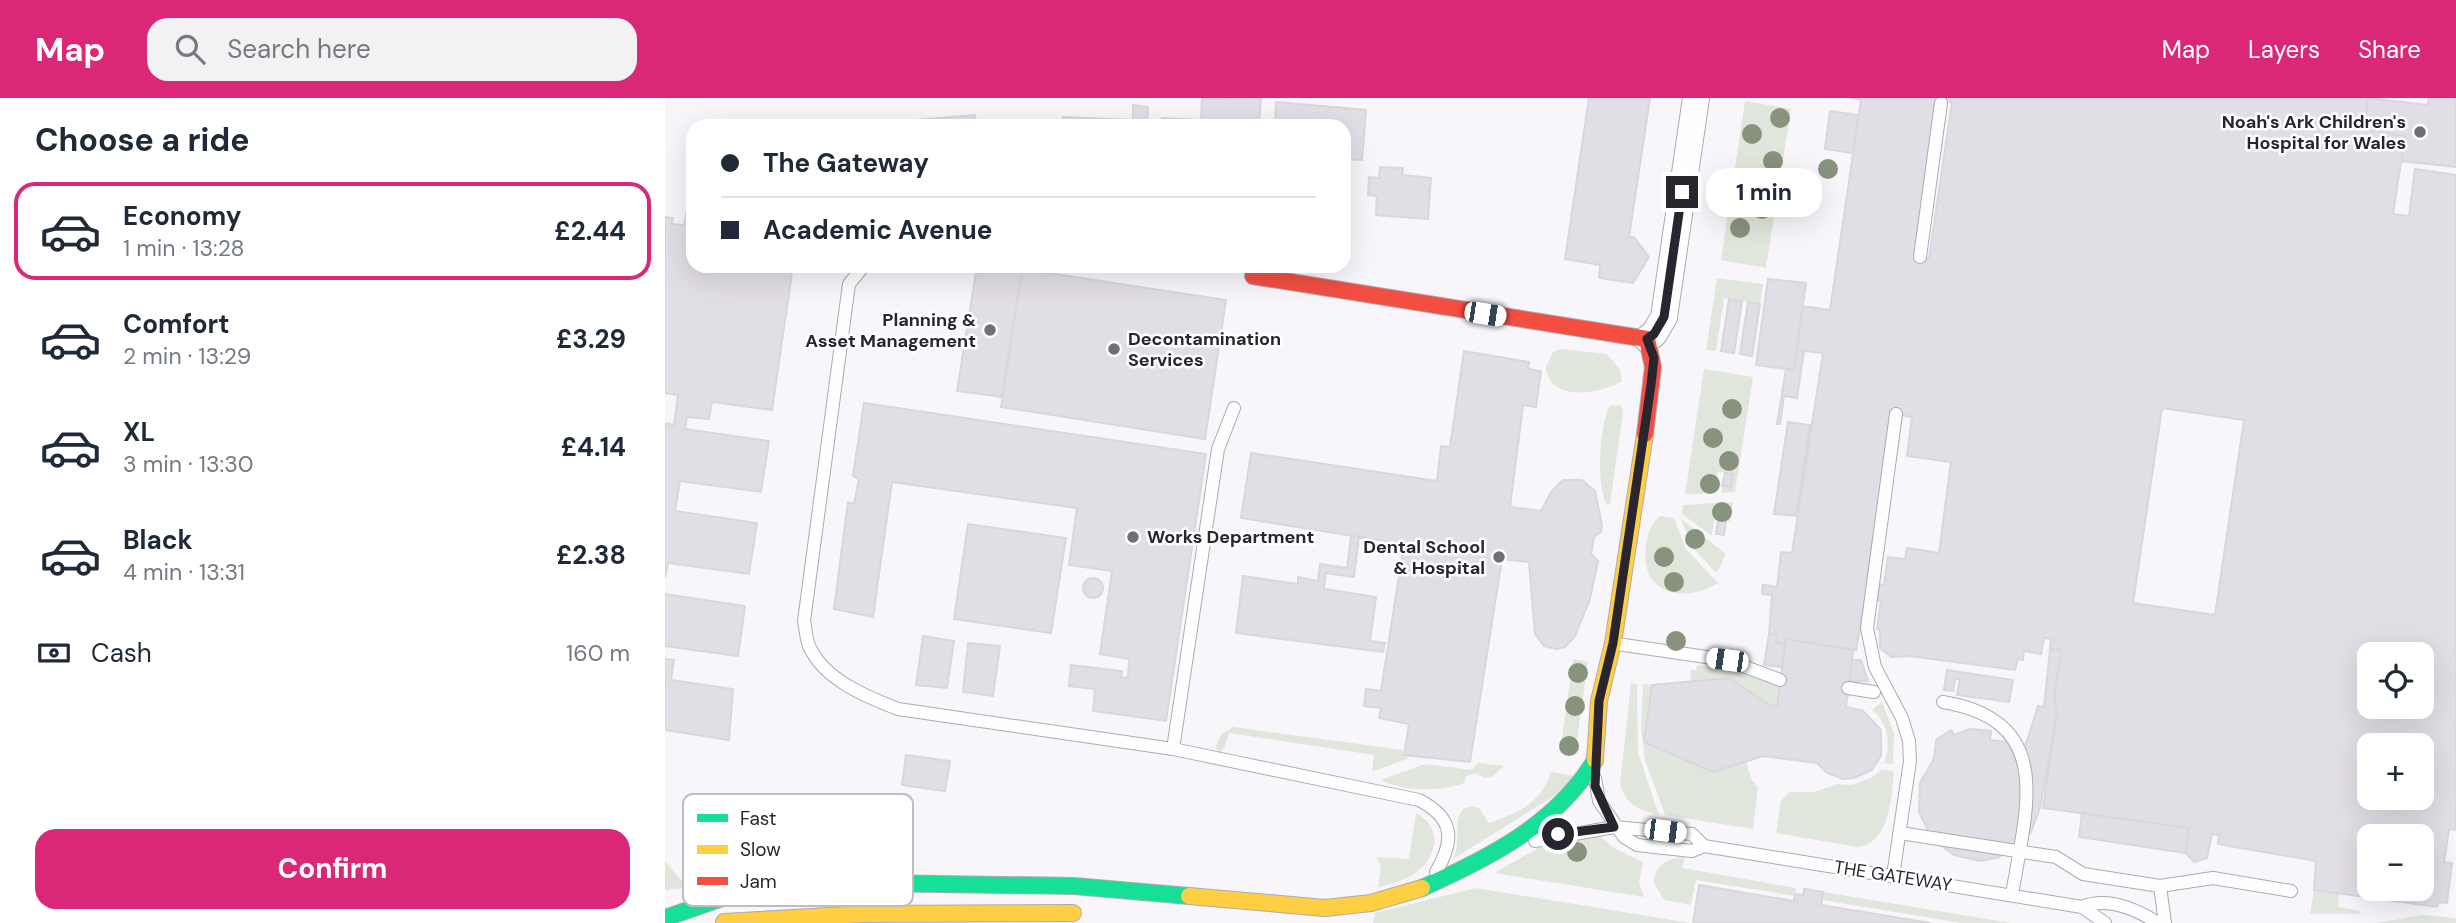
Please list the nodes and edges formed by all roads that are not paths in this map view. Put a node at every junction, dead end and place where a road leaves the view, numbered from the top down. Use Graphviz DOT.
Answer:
graph roads {
  1 [pos="1696,98"];
  2 [pos="1941,103"];
  3 [pos="1920,257"];
  4 [pos="858,273"];
  5 [pos="1248,273"];
  6 [pos="1253,276"];
  7 [pos="1647,339"];
  8 [pos="1234,408"];
  9 [pos="1896,414"];
  10 [pos="1613,643"];
  11 [pos="1780,680"];
  12 [pos="1848,688"];
  13 [pos="1874,692"];
  14 [pos="1943,702"];
  15 [pos="1173,749"];
  16 [pos="1595,760"];
  17 [pos="1614,827"];
  18 [pos="1900,833"];
  19 [pos="2019,851"];
  20 [pos="1479,863"];
  21 [pos="1893,876"];
  22 [pos="913,884"];
  23 [pos="2160,886"];
  24 [pos="1422,888"];
  25 [pos="2291,891"];
  26 [pos="2012,895"];
  27 [pos="699,906"];
  28 [pos="2082,906"];
  29 [pos="1094,913"];
  30 [pos="665,918"];
  31 [pos="719,923"];
  32 [pos="2105,923"];
  33 [pos="2158,923"];
  34 [pos="2165,923"];
  1 -- 7 [label="street"];
  2 -- 3 [label="lane"];
  4 -- 15 [label="lane"];
  5 -- 6 [label="lane"];
  6 -- 7 [label="main road"];
  7 -- 10 [label="main road"];
  8 -- 15 [label="lane"];
  9 -- 18 [label="lane"];
  10 -- 11 [label="lane"];
  10 -- 16 [label="main road"];
  12 -- 13 [label="lane"];
  14 -- 19 [label="lane"];
  15 -- 24 [label="lane"];
  16 -- 17 [label="lane"];
  16 -- 20 [label="main road"];
  17 -- 20 [label="lane"];
  17 -- 21 [label="lane, THE GATEWAY"];
  18 -- 19 [label="lane"];
  18 -- 21 [label="lane"];
  19 -- 23 [label="lane"];
  19 -- 26 [label="lane"];
  20 -- 24 [label="main road"];
  21 -- 26 [label="lane, THE GATEWAY"];
  22 -- 24 [label="main road"];
  23 -- 25 [label="lane"];
  23 -- 34 [label="lane"];
  26 -- 28 [label="lane, THE GATEWAY"];
  27 -- 30 [label="main road"];
  28 -- 32 [label="lane, THE GATEWAY"];
  28 -- 33 [label="lane, THE GATEWAY"];
  29 -- 31 [label="main road"];
}
